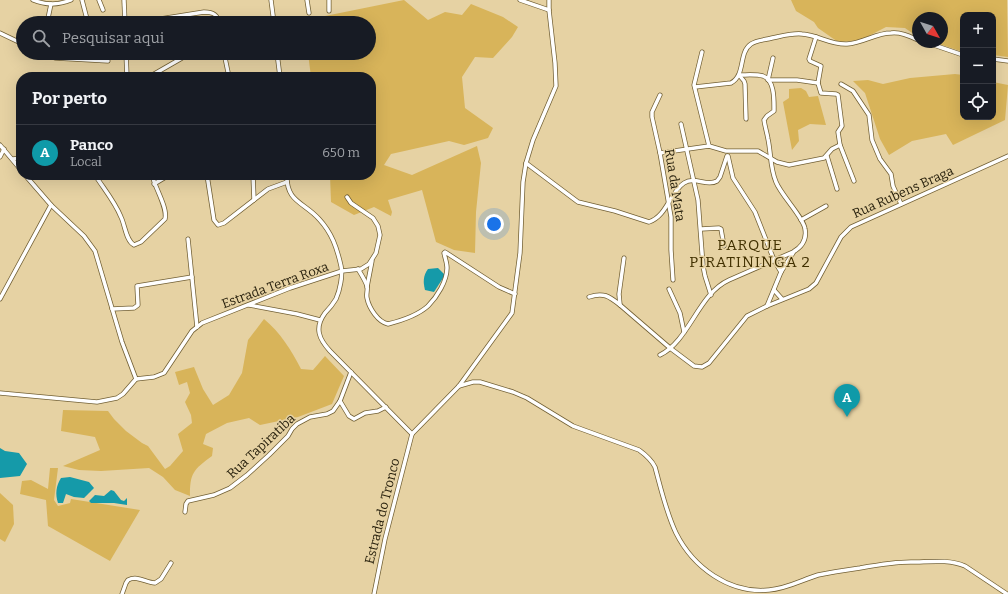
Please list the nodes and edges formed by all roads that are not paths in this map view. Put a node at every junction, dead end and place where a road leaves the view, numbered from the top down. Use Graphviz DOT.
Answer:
graph roads {
  1 [pos="33,0"];
  2 [pos="71,0"];
  3 [pos="82,0"];
  4 [pos="99,0"];
  5 [pos="124,0"];
  6 [pos="271,0"];
  7 [pos="307,0"];
  8 [pos="328,0"];
  9 [pos="520,0"];
  10 [pos="549,0"];
  11 [pos="51,4"];
  12 [pos="103,10"];
  13 [pos="549,10"];
  14 [pos="329,11"];
  15 [pos="309,13"];
  16 [pos="48,16"];
  17 [pos="86,16"];
  18 [pos="125,16"];
  19 [pos="179,16"];
  20 [pos="216,16"];
  21 [pos="273,16"];
  22 [pos="0,33"];
  23 [pos="816,37"];
  24 [pos="912,38"];
  25 [pos="16,41"];
  26 [pos="943,48"];
  27 [pos="702,52"];
  28 [pos="960,54"];
  29 [pos="773,58"];
  30 [pos="996,59"];
  31 [pos="90,60"];
  32 [pos="126,60"];
  33 [pos="179,60"];
  34 [pos="225,60"];
  35 [pos="278,60"];
  36 [pos="108,61"];
  37 [pos="1008,61"];
  38 [pos="127,72"];
  39 [pos="158,72"];
  40 [pos="228,72"];
  41 [pos="279,72"];
  42 [pos="739,75"];
  43 [pos="768,80"];
  44 [pos="818,83"];
  45 [pos="841,84"];
  46 [pos="695,87"];
  47 [pos="660,95"];
  48 [pos="746,119"];
  49 [pos="681,124"];
  50 [pos="0,145"];
  51 [pos="840,145"];
  52 [pos="709,146"];
  53 [pos="4,149"];
  54 [pos="687,149"];
  55 [pos="726,151"];
  56 [pos="660,152"];
  57 [pos="0,156"];
  58 [pos="727,156"];
  59 [pos="827,156"];
  60 [pos="1008,156"];
  61 [pos="769,157"];
  62 [pos="13,158"];
  63 [pos="16,162"];
  64 [pos="526,163"];
  65 [pos="28,180"];
  66 [pos="98,180"];
  67 [pos="153,180"];
  68 [pos="161,180"];
  69 [pos="208,180"];
  70 [pos="253,180"];
  71 [pos="694,180"];
  72 [pos="854,181"];
  73 [pos="287,182"];
  74 [pos="154,184"];
  75 [pos="837,189"];
  76 [pos="347,197"];
  77 [pos="254,200"];
  78 [pos="669,203"];
  79 [pos="901,204"];
  80 [pos="51,205"];
  81 [pos="826,206"];
  82 [pos="801,220"];
  83 [pos="701,229"];
  84 [pos="188,239"];
  85 [pos="724,246"];
  86 [pos="793,252"];
  87 [pos="624,258"];
  88 [pos="372,260"];
  89 [pos="774,260"];
  90 [pos="358,269"];
  91 [pos="342,271"];
  92 [pos="782,272"];
  93 [pos="192,277"];
  94 [pos="673,280"];
  95 [pos="367,287"];
  96 [pos="669,289"];
  97 [pos="774,290"];
  98 [pos="515,294"];
  99 [pos="711,295"];
  100 [pos="588,297"];
  101 [pos="0,299"];
  102 [pos="782,299"];
  103 [pos="248,305"];
  104 [pos="620,305"];
  105 [pos="767,306"];
  106 [pos="112,309"];
  107 [pos="320,320"];
  108 [pos="197,327"];
  109 [pos="684,332"];
  110 [pos="670,348"];
  111 [pos="660,355"];
  112 [pos="351,372"];
  113 [pos="136,379"];
  114 [pos="459,386"];
  115 [pos="0,393"];
  116 [pos="340,401"];
  117 [pos="386,407"];
  118 [pos="412,434"];
  119 [pos="185,512"];
  120 [pos="171,563"];
  121 [pos="122,594"];
  122 [pos="374,594"];
  123 [pos="1007,594"];
  1 -- 11 [label="street"];
  2 -- 11 [label="street"];
  3 -- 17 [label="street"];
  4 -- 12 [label="street"];
  5 -- 18 [label="street"];
  6 -- 21 [label="street"];
  7 -- 15 [label="street"];
  8 -- 14 [label="street"];
  9 -- 13 [label="street"];
  10 -- 13 [label="street"];
  11 -- 16 [label="street"];
  13 -- 64 [label="street"];
  19 -- 20 [label="street"];
  22 -- 25 [label="street"];
  23 -- 24 [label="street"];
  23 -- 42 [label="street"];
  23 -- 44 [label="street"];
  26 -- 28 [label="street"];
  27 -- 46 [label="street"];
  29 -- 43 [label="street"];
  30 -- 37 [label="street"];
  31 -- 36 [label="street"];
  32 -- 38 [label="street"];
  33 -- 39 [label="street"];
  34 -- 40 [label="street"];
  35 -- 41 [label="street"];
  42 -- 43 [label="street"];
  42 -- 46 [label="street"];
  42 -- 48 [label="street"];
  43 -- 44 [label="street"];
  43 -- 61 [label="street"];
  44 -- 51 [label="street"];
  45 -- 79 [label="street"];
  46 -- 52 [label="street"];
  47 -- 56 [label="street, Rua da Mata"];
  49 -- 54 [label="street"];
  50 -- 53 [label="street"];
  51 -- 59 [label="street"];
  51 -- 72 [label="street"];
  52 -- 54 [label="street"];
  52 -- 55 [label="street"];
  53 -- 57 [label="street"];
  53 -- 62 [label="street"];
  54 -- 56 [label="street"];
  54 -- 71 [label="street"];
  55 -- 58 [label="street"];
  55 -- 61 [label="street"];
  56 -- 78 [label="street, Rua da Mata"];
  58 -- 71 [label="street"];
  58 -- 89 [label="street"];
  59 -- 61 [label="street"];
  59 -- 75 [label="street"];
  60 -- 79 [label="street, Rua Rubens Braga"];
  61 -- 82 [label="street"];
  62 -- 63 [label="street"];
  64 -- 78 [label="street"];
  64 -- 98 [label="street"];
  65 -- 80 [label="street"];
  66 -- 74 [label="street"];
  67 -- 74 [label="street"];
  68 -- 74 [label="street"];
  69 -- 77 [label="street"];
  70 -- 77 [label="street"];
  71 -- 78 [label="street"];
  71 -- 83 [label="street"];
  73 -- 77 [label="street"];
  73 -- 91 [label="street"];
  76 -- 88 [label="street"];
  78 -- 94 [label="street, Rua da Mata"];
  79 -- 102 [label="street, Rua Rubens Braga"];
  80 -- 101 [label="street"];
  80 -- 106 [label="street"];
  81 -- 82 [label="street"];
  82 -- 86 [label="street"];
  83 -- 85 [label="street"];
  83 -- 99 [label="street"];
  84 -- 93 [label="street"];
  86 -- 89 [label="street"];
  86 -- 92 [label="street"];
  87 -- 104 [label="street"];
  88 -- 90 [label="street"];
  88 -- 95 [label="street"];
  89 -- 92 [label="street"];
  89 -- 99 [label="street"];
  90 -- 91 [label="street"];
  90 -- 95 [label="street"];
  91 -- 103 [label="street, Estrada Terra Roxa"];
  91 -- 107 [label="street, Estrada Terra Roxa"];
  92 -- 97 [label="street"];
  93 -- 106 [label="street"];
  93 -- 108 [label="street"];
  95 -- 98 [label="street"];
  96 -- 109 [label="street"];
  97 -- 102 [label="street"];
  97 -- 105 [label="street"];
  98 -- 114 [label="street"];
  99 -- 109 [label="street"];
  100 -- 104 [label="street, Rua Rubens Braga"];
  102 -- 105 [label="street, Rua Rubens Braga"];
  103 -- 107 [label="street"];
  103 -- 108 [label="street, Estrada Terra Roxa"];
  104 -- 110 [label="street, Rua Rubens Braga"];
  105 -- 110 [label="street, Rua Rubens Braga"];
  106 -- 113 [label="street"];
  107 -- 112 [label="street"];
  108 -- 113 [label="street, Estrada Terra Roxa"];
  109 -- 110 [label="street"];
  110 -- 111 [label="street"];
  112 -- 116 [label="street, Rua Tapiratiba"];
  112 -- 117 [label="street"];
  113 -- 115 [label="street"];
  114 -- 118 [label="street"];
  114 -- 123 [label="street"];
  116 -- 117 [label="street"];
  116 -- 119 [label="street, Rua Tapiratiba"];
  117 -- 118 [label="street"];
  118 -- 122 [label="street, Estrada do Tronco"];
  120 -- 121 [label="street"];
}
